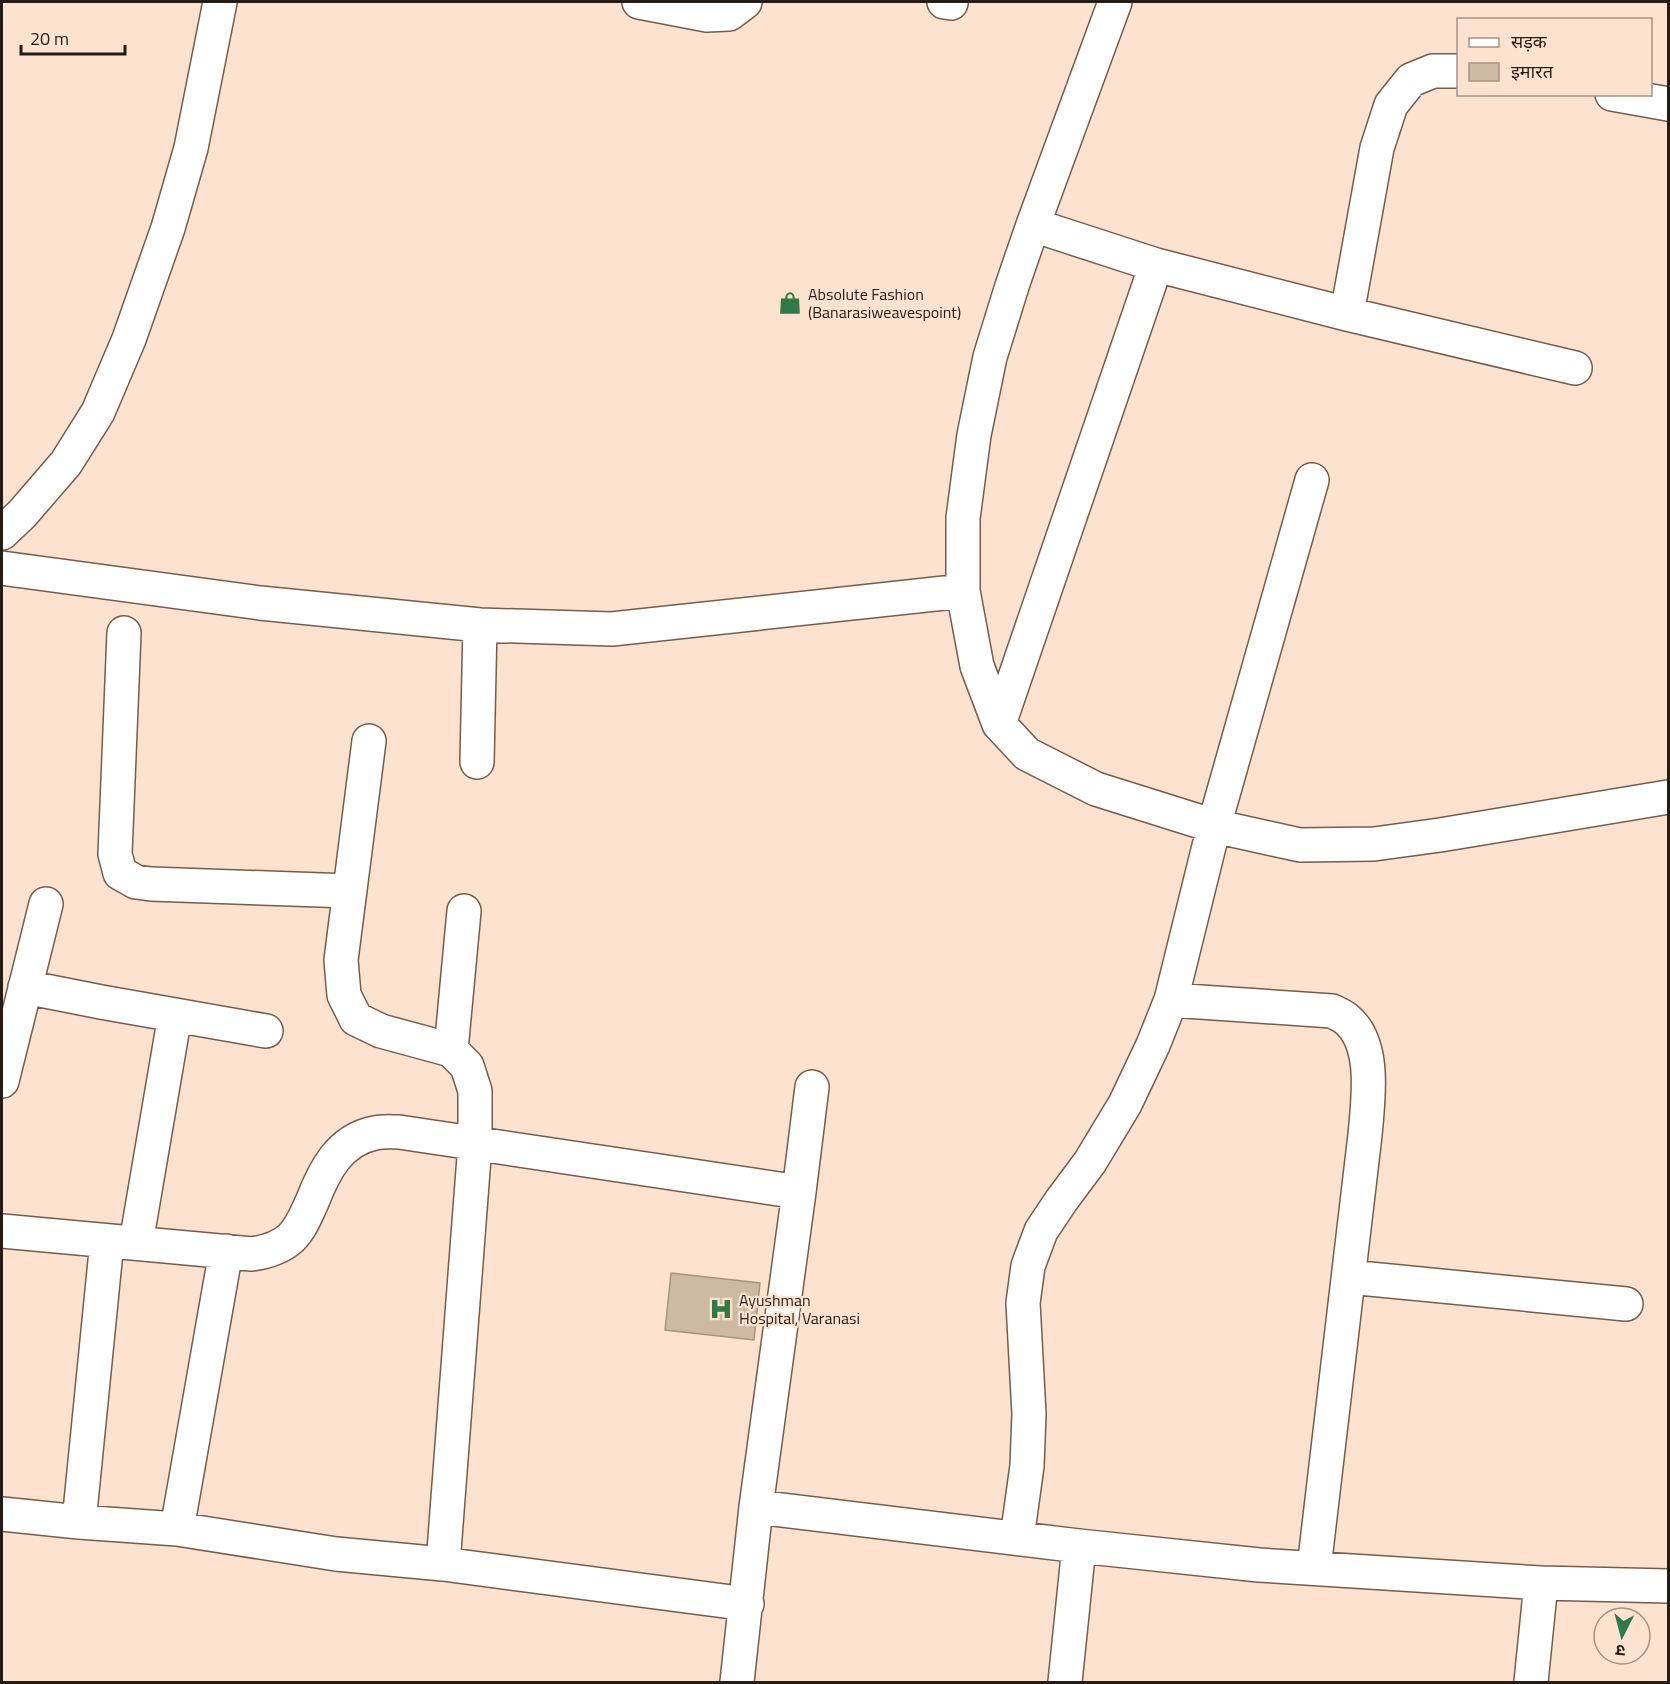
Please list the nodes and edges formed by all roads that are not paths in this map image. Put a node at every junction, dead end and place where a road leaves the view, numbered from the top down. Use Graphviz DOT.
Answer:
graph roads {
  1 [pos="220,2"];
  2 [pos="639,2"];
  3 [pos="745,2"];
  4 [pos="1115,2"];
  5 [pos="1457,71"];
  6 [pos="1623,96"];
  7 [pos="1668,104"];
  8 [pos="1033,225"];
  9 [pos="1156,264"];
  10 [pos="1347,314"];
  11 [pos="1575,368"];
  12 [pos="1312,480"];
  13 [pos="2,533"];
  14 [pos="2,568"];
  15 [pos="963,591"];
  16 [pos="480,625"];
  17 [pos="124,633"];
  18 [pos="999,724"];
  19 [pos="369,741"];
  20 [pos="477,762"];
  21 [pos="1668,797"];
  22 [pos="1214,826"];
  23 [pos="350,891"];
  24 [pos="46,904"];
  25 [pos="464,911"];
  26 [pos="25,987"];
  27 [pos="1171,1000"];
  28 [pos="175,1015"];
  29 [pos="266,1031"];
  30 [pos="451,1050"];
  31 [pos="2,1081"];
  32 [pos="812,1087"];
  33 [pos="475,1144"];
  34 [pos="799,1192"];
  35 [pos="2,1231"];
  36 [pos="122,1242"];
  37 [pos="226,1251"];
  38 [pos="1349,1277"];
  39 [pos="1626,1304"];
  40 [pos="756,1507"];
  41 [pos="2,1514"];
  42 [pos="79,1522"];
  43 [pos="177,1529"];
  44 [pos="1017,1538"];
  45 [pos="1079,1546"];
  46 [pos="443,1564"];
  47 [pos="1314,1568"];
  48 [pos="1541,1583"];
  49 [pos="1668,1586"];
  50 [pos="747,1604"];
  51 [pos="737,1683"];
  52 [pos="1065,1683"];
  53 [pos="1531,1683"];
  1 -- 13 [label="street"];
  2 -- 3 [label="street"];
  4 -- 8 [label="street"];
  5 -- 10 [label="street"];
  6 -- 7 [label="street"];
  8 -- 9 [label="street"];
  8 -- 15 [label="street"];
  9 -- 10 [label="street"];
  9 -- 18 [label="street"];
  10 -- 11 [label="street"];
  12 -- 22 [label="street"];
  14 -- 16 [label="street"];
  15 -- 16 [label="street"];
  15 -- 18 [label="street"];
  16 -- 20 [label="street"];
  17 -- 23 [label="street"];
  18 -- 22 [label="street"];
  19 -- 23 [label="street"];
  21 -- 22 [label="street"];
  22 -- 27 [label="street"];
  23 -- 30 [label="street"];
  24 -- 26 [label="street"];
  25 -- 30 [label="street"];
  26 -- 28 [label="street"];
  26 -- 31 [label="street"];
  27 -- 38 [label="street"];
  27 -- 44 [label="street"];
  28 -- 29 [label="street"];
  28 -- 36 [label="street"];
  30 -- 33 [label="street"];
  32 -- 34 [label="street"];
  33 -- 34 [label="street"];
  33 -- 37 [label="street"];
  33 -- 46 [label="street"];
  34 -- 40 [label="street"];
  35 -- 36 [label="street"];
  36 -- 37 [label="street"];
  36 -- 42 [label="street"];
  37 -- 43 [label="street"];
  38 -- 39 [label="street"];
  38 -- 47 [label="street"];
  40 -- 44 [label="street"];
  40 -- 50 [label="street"];
  41 -- 42 [label="street"];
  42 -- 43 [label="street"];
  43 -- 46 [label="street"];
  44 -- 45 [label="street"];
  45 -- 47 [label="street"];
  45 -- 52 [label="street"];
  46 -- 50 [label="street"];
  47 -- 48 [label="street"];
  48 -- 49 [label="street"];
  48 -- 53 [label="street"];
  50 -- 51 [label="street"];
}
